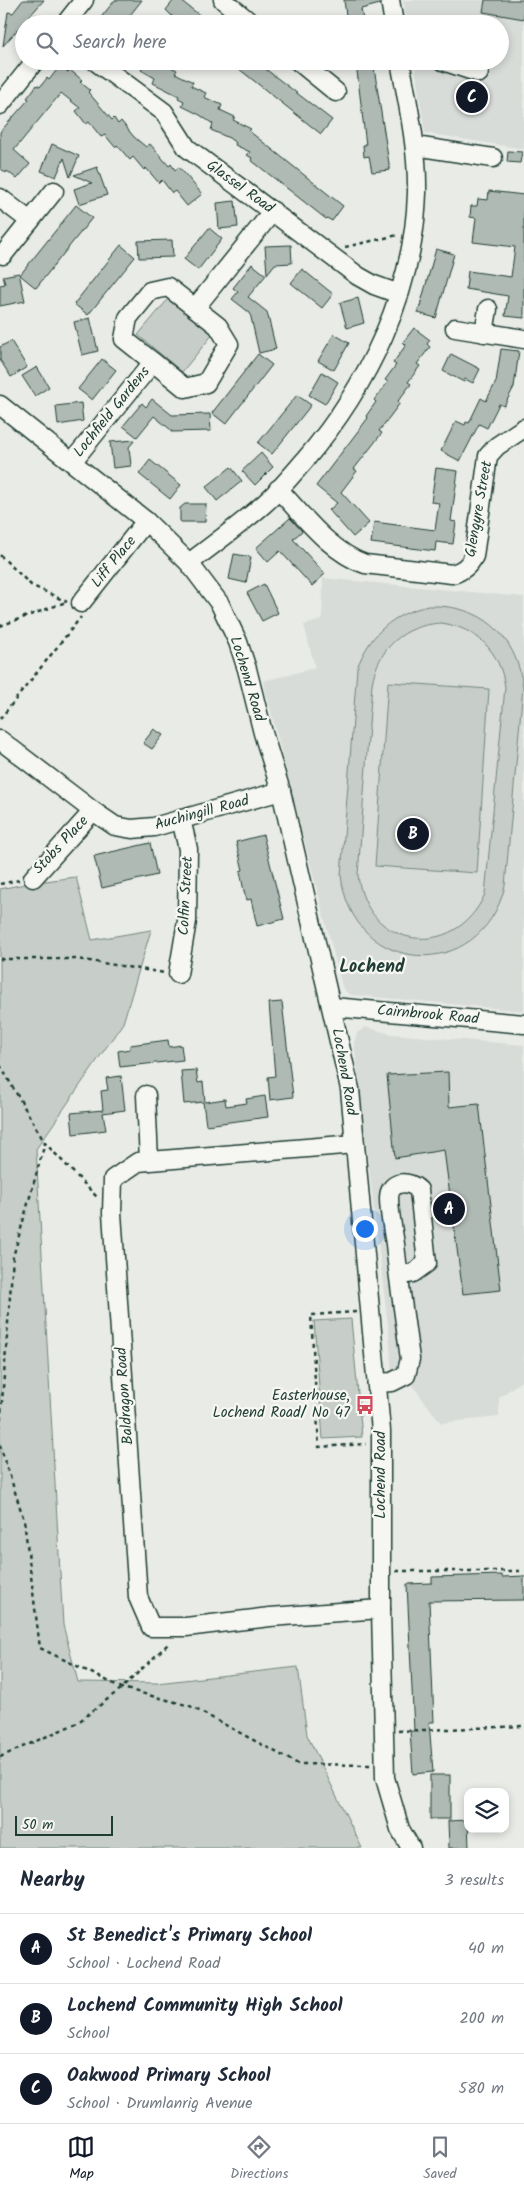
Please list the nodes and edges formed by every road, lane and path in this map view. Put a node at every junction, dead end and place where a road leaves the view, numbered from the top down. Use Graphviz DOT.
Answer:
graph roads {
  1 [pos="84,0"];
  2 [pos="390,0"];
  3 [pos="228,1"];
  4 [pos="72,15"];
  5 [pos="243,15"];
  6 [pos="392,15"];
  7 [pos="27,70"];
  8 [pos="107,70"];
  9 [pos="315,70"];
  10 [pos="402,70"];
  11 [pos="470,70"];
  12 [pos="479,73"];
  13 [pos="336,92"];
  14 [pos="2,98"];
  15 [pos="415,146"];
  16 [pos="494,158"];
  17 [pos="54,191"];
  18 [pos="0,198"];
  19 [pos="273,211"];
  20 [pos="30,220"];
  21 [pos="414,231"];
  22 [pos="326,252"];
  23 [pos="3,255"];
  24 [pos="399,294"];
  25 [pos="195,308"];
  26 [pos="488,308"];
  27 [pos="455,328"];
  28 [pos="484,333"];
  29 [pos="524,339"];
  30 [pos="153,362"];
  31 [pos="0,405"];
  32 [pos="524,428"];
  33 [pos="72,462"];
  34 [pos="278,489"];
  35 [pos="146,521"];
  36 [pos="0,555"];
  37 [pos="189,563"];
  38 [pos="73,602"];
  39 [pos="0,626"];
  40 [pos="0,719"];
  41 [pos="0,740"];
  42 [pos="281,791"];
  43 [pos="97,815"];
  44 [pos="181,819"];
  45 [pos="33,878"];
  46 [pos="0,884"];
  47 [pos="0,959"];
  48 [pos="178,974"];
  49 [pos="332,1007"];
  50 [pos="524,1024"];
  51 [pos="0,1065"];
  52 [pos="146,1095"];
  53 [pos="44,1143"];
  54 [pos="355,1144"];
  55 [pos="149,1161"];
  56 [pos="112,1213"];
  57 [pos="399,1276"];
  58 [pos="370,1312"];
  59 [pos="377,1383"];
  60 [pos="0,1428"];
  61 [pos="381,1443"];
  62 [pos="0,1445"];
  63 [pos="381,1571"];
  64 [pos="524,1571"];
  65 [pos="381,1609"];
  66 [pos="186,1627"];
  67 [pos="122,1688"];
  68 [pos="524,1726"];
  69 [pos="383,1731"];
  70 [pos="0,1757"];
  71 [pos="384,1766"];
  72 [pos="410,1848"];
  1 -- 4 [label="street"];
  2 -- 6 [label="street"];
  3 -- 5 [label="street"];
  7 -- 14 [label="street"];
  8 -- 19 [label="street, Glassel Road"];
  9 -- 13 [label="street"];
  10 -- 15 [label="street"];
  11 -- 12 [label="street"];
  15 -- 16 [label="street"];
  15 -- 21 [label="street"];
  17 -- 20 [label="street"];
  18 -- 20 [label="street"];
  19 -- 22 [label="street, Glassel Road"];
  19 -- 25 [label="street"];
  20 -- 23 [label="street"];
  21 -- 22 [label="path"];
  21 -- 24 [label="street"];
  22 -- 24 [label="street, Glassel Road"];
  24 -- 34 [label="street"];
  25 -- 30 [label="street, Lochfield Gardens"];
  25 -- 30 [label="street, Lochfield Gardens"];
  26 -- 28 [label="street"];
  27 -- 28 [label="street"];
  28 -- 29 [label="street"];
  30 -- 33 [label="street, Lochfield Gardens"];
  31 -- 33 [label="street, Lochend Road"];
  32 -- 34 [label="street, Glengyre Street"];
  33 -- 35 [label="street, Lochend Road"];
  34 -- 37 [label="street"];
  35 -- 37 [label="street, Lochend Road"];
  35 -- 38 [label="street, Liff Place"];
  36 -- 38 [label="path"];
  37 -- 42 [label="street, Lochend Road"];
  38 -- 39 [label="path"];
  38 -- 40 [label="path"];
  41 -- 43 [label="street, Auchingill Road"];
  42 -- 44 [label="street, Auchingill Road"];
  42 -- 49 [label="street, Lochend Road"];
  43 -- 44 [label="street, Auchingill Road"];
  43 -- 45 [label="street, Stobs Place"];
  44 -- 48 [label="street, Colfin Street"];
  45 -- 46 [label="path, Stobs Place"];
  47 -- 48 [label="path"];
  49 -- 50 [label="street, Cairnbrook Road"];
  49 -- 54 [label="street, Lochend Road"];
  51 -- 53 [label="path"];
  52 -- 55 [label="street"];
  53 -- 56 [label="path"];
  53 -- 60 [label="path"];
  54 -- 55 [label="street, Baldragon Road"];
  54 -- 58 [label="street, Lochend Road"];
  55 -- 56 [label="street, Baldragon Road"];
  56 -- 66 [label="street, Baldragon Road"];
  57 -- 57 [label="street"];
  57 -- 59 [label="street"];
  58 -- 59 [label="street, Lochend Road"];
  58 -- 61 [label="path"];
  59 -- 61 [label="street, Lochend Road"];
  61 -- 63 [label="street, Lochend Road"];
  62 -- 67 [label="path"];
  63 -- 64 [label="path"];
  63 -- 65 [label="street, Lochend Road"];
  65 -- 66 [label="street, Baldragon Road"];
  65 -- 69 [label="street, Lochend Road"];
  66 -- 67 [label="path"];
  67 -- 70 [label="path"];
  67 -- 71 [label="path"];
  68 -- 69 [label="path"];
  69 -- 71 [label="street, Lochend Road"];
  71 -- 72 [label="street, Lochend Road"];
}
